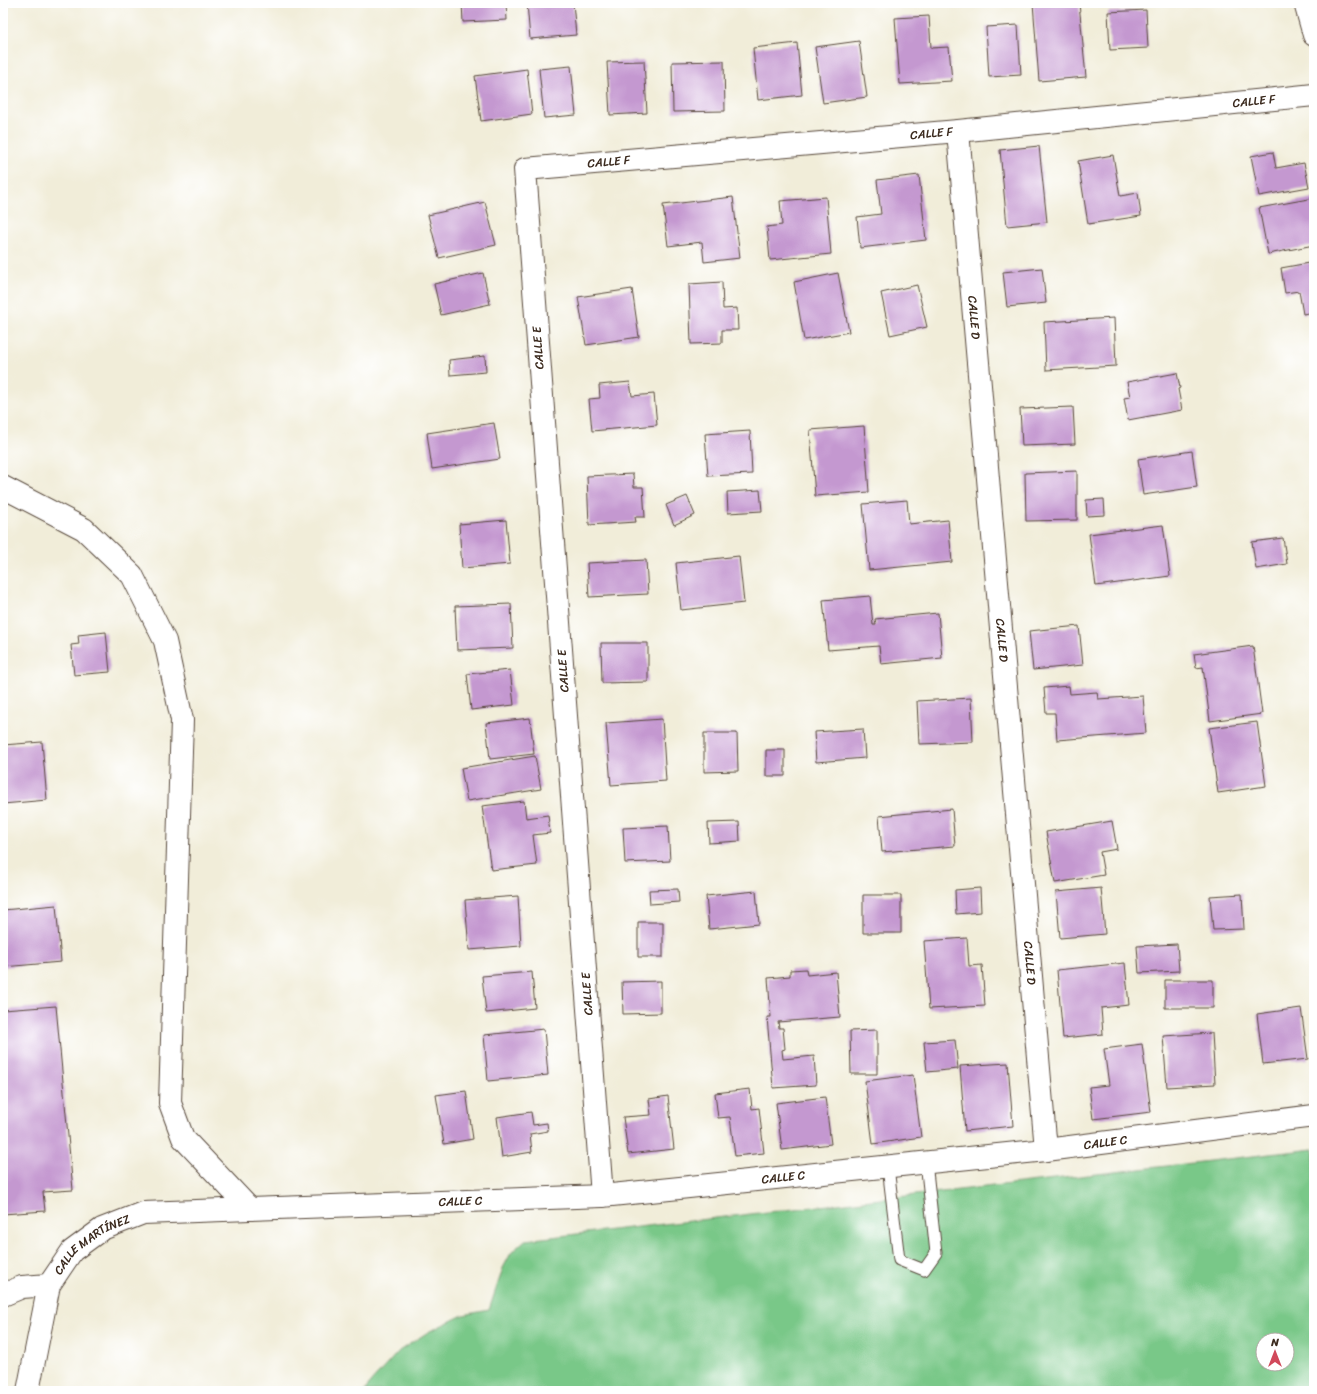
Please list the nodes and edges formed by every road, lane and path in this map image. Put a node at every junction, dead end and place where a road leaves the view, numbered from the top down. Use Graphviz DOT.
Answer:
graph roads {
  1 [pos="1305,3"];
  2 [pos="1314,35"];
  3 [pos="1314,95"];
  4 [pos="958,131"];
  5 [pos="549,167"];
  6 [pos="3,487"];
  7 [pos="1314,1116"];
  8 [pos="1046,1150"];
  9 [pos="926,1162"];
  10 [pos="888,1166"];
  11 [pos="602,1196"];
  12 [pos="250,1209"];
  13 [pos="49,1285"];
  14 [pos="3,1295"];
  15 [pos="28,1391"];
  1 -- 2 [label="street"];
  3 -- 4 [label="street, CALLE F"];
  4 -- 5 [label="street, CALLE F"];
  4 -- 8 [label="street, CALLE D"];
  5 -- 11 [label="street, CALLE E"];
  6 -- 12 [label="street"];
  7 -- 8 [label="street, CALLE C"];
  8 -- 9 [label="street, CALLE C"];
  9 -- 10 [label="street, CALLE C"];
  9 -- 10 [label="lane"];
  10 -- 11 [label="street, CALLE C"];
  11 -- 12 [label="street, CALLE C"];
  12 -- 13 [label="street, CALLE MARTÍNEZ"];
  13 -- 14 [label="street"];
  13 -- 15 [label="street, CALLE MARTÍNEZ"];
}
